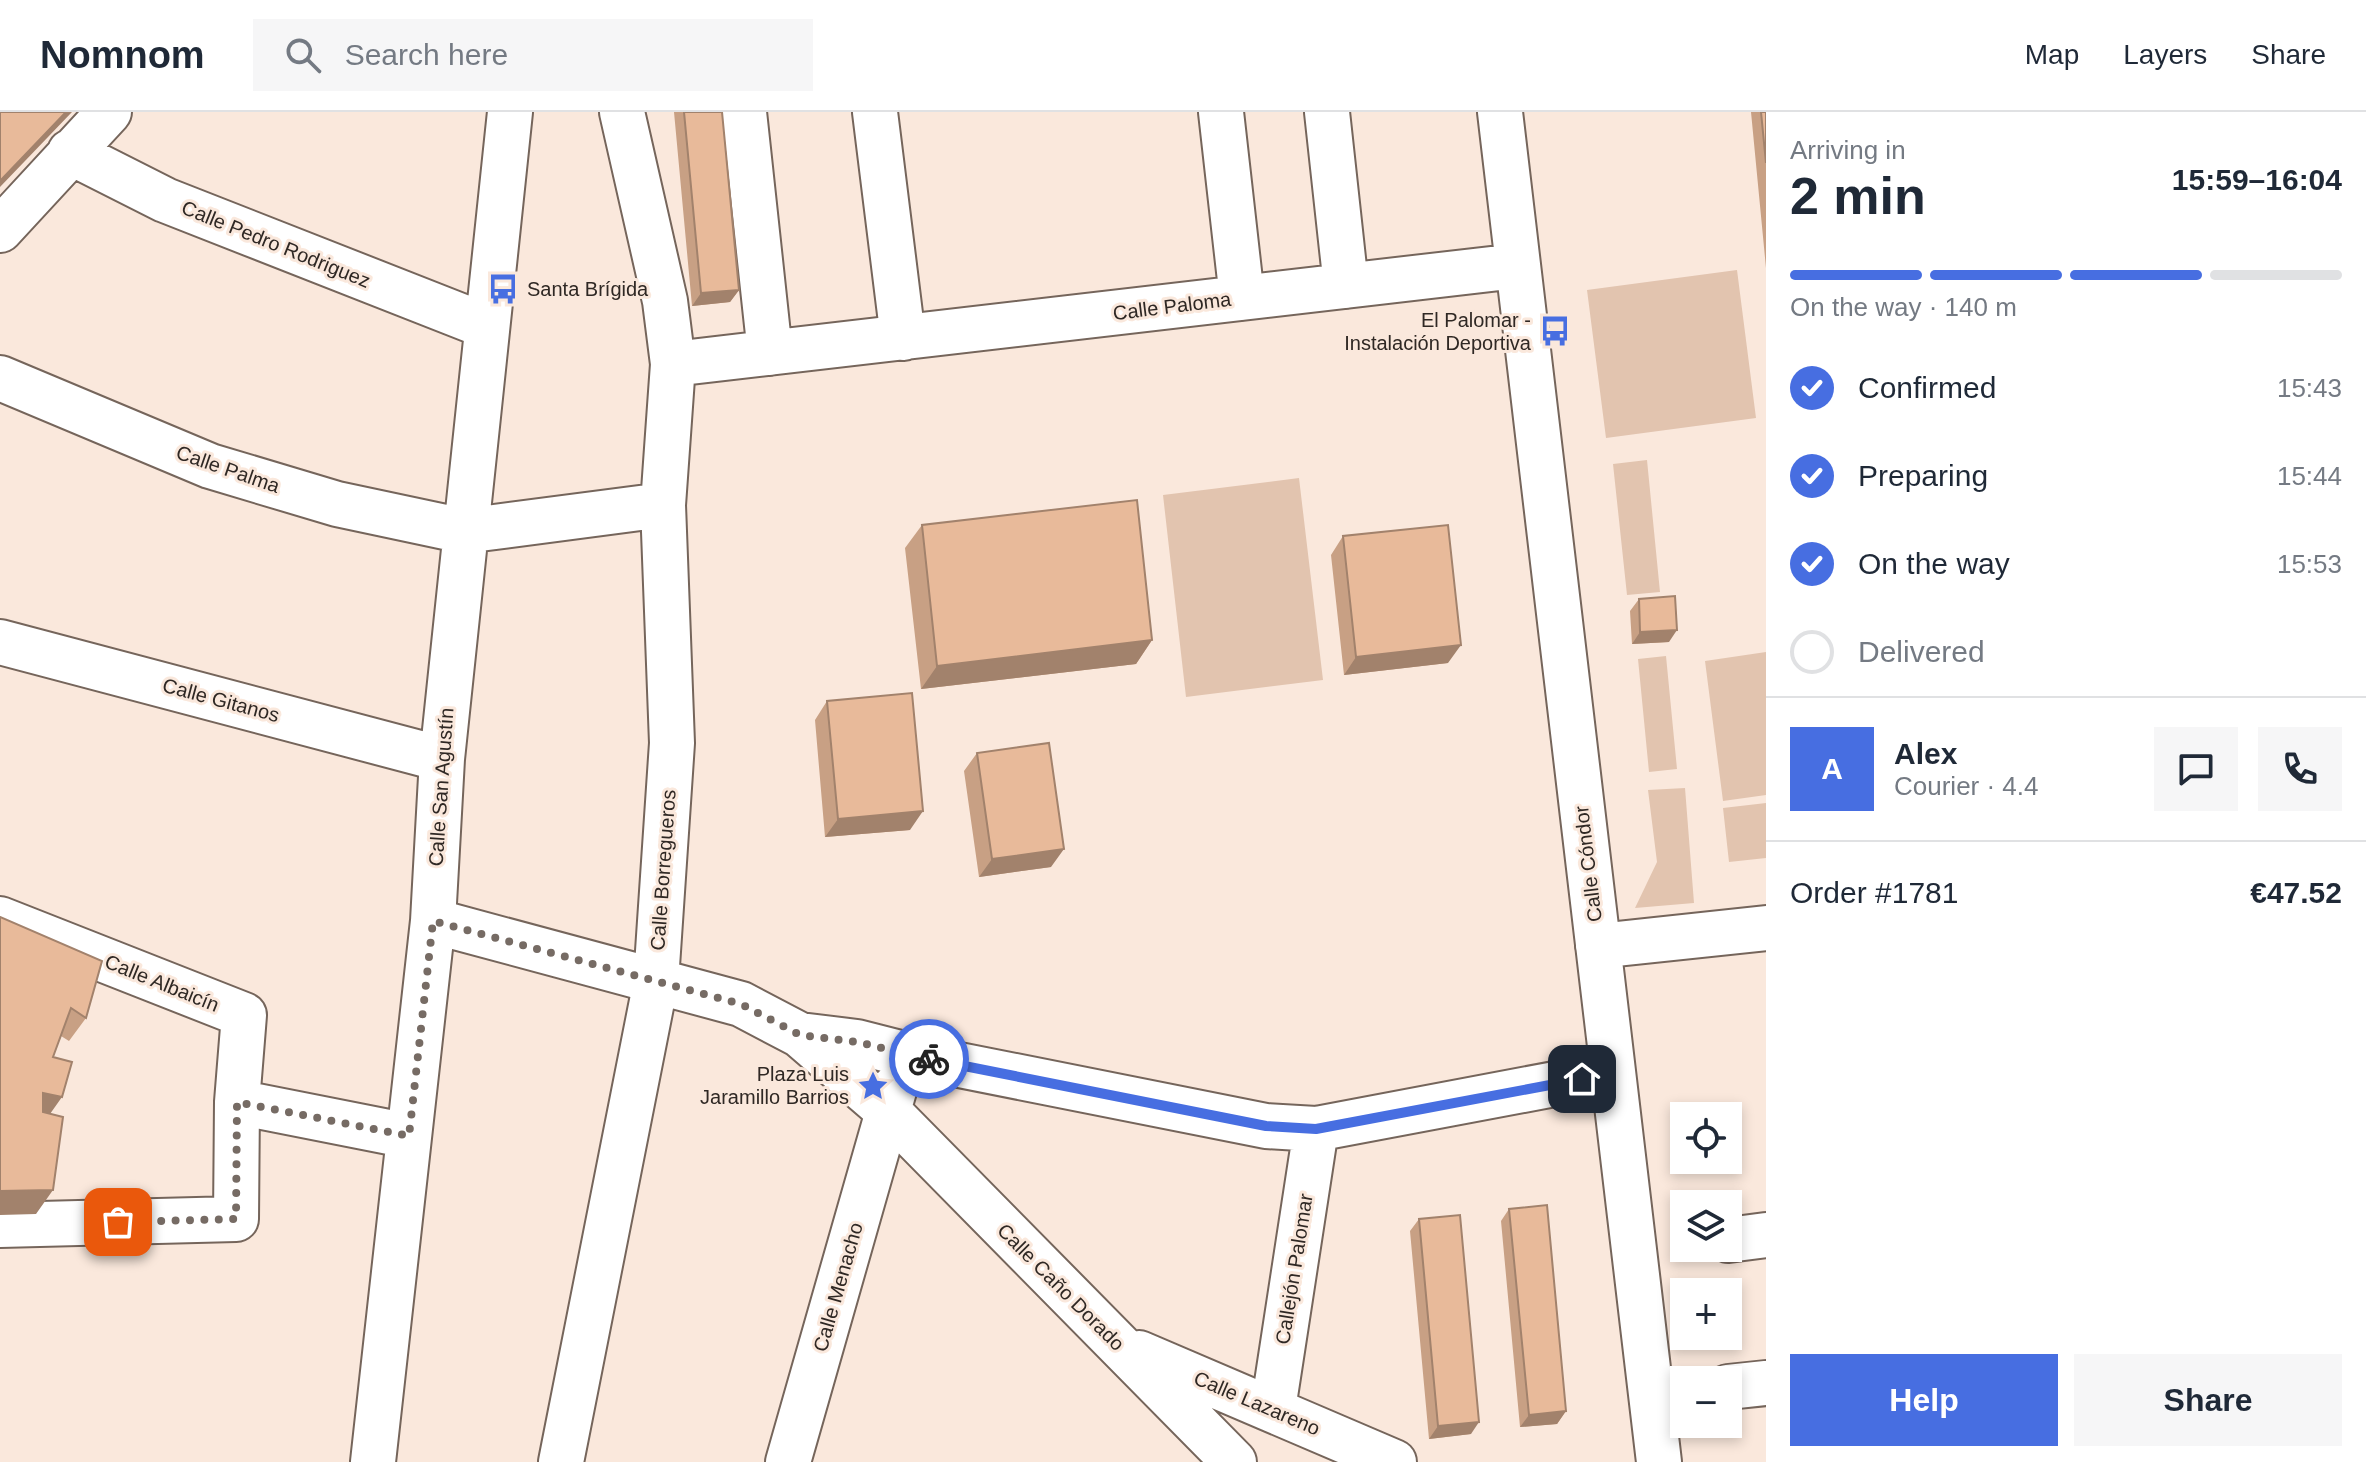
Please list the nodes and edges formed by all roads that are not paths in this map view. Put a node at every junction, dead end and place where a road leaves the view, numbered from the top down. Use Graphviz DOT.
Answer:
graph roads {
  1 [pos="109,112"];
  2 [pos="510,112"];
  3 [pos="622,112"];
  4 [pos="744,112"];
  5 [pos="875,112"];
  6 [pos="1221,112"];
  7 [pos="1327,112"];
  8 [pos="1500,112"];
  9 [pos="70,152"];
  10 [pos="0,230"];
  11 [pos="1517,266"];
  12 [pos="1346,286"];
  13 [pos="1242,298"];
  14 [pos="486,326"];
  15 [pos="903,338"];
  16 [pos="770,353"];
  17 [pos="673,364"];
  18 [pos="0,378"];
  19 [pos="663,505"];
  20 [pos="464,531"];
  21 [pos="0,642"];
  22 [pos="442,759"];
  23 [pos="0,919"];
  24 [pos="433,921"];
  25 [pos="1765,938"];
  26 [pos="1598,946"];
  27 [pos="656,981"];
  28 [pos="800,1035"];
  29 [pos="904,1054"];
  30 [pos="1613,1073"];
  31 [pos="237,1102"];
  32 [pos="888,1111"];
  33 [pos="1316,1129"];
  34 [pos="409,1136"];
  35 [pos="0,1225"];
  36 [pos="1766,1235"];
  37 [pos="1742,1238"];
  38 [pos="1119,1345"];
  39 [pos="1766,1383"];
  40 [pos="1742,1386"];
  41 [pos="1273,1409"];
  42 [pos="373,1462"];
  43 [pos="561,1462"];
  44 [pos="788,1462"];
  45 [pos="1234,1462"];
  46 [pos="1394,1462"];
  47 [pos="1659,1462"];
  1 -- 9 [label="street"];
  2 -- 14 [label="street, Calle San Agustín"];
  3 -- 17 [label="street, Calle Borregueros"];
  4 -- 16 [label="street"];
  5 -- 15 [label="street"];
  6 -- 13 [label="street"];
  7 -- 12 [label="street"];
  8 -- 11 [label="street"];
  9 -- 10 [label="street"];
  9 -- 14 [label="street, Calle Pedro Rodriguez"];
  11 -- 12 [label="street, Calle Paloma"];
  11 -- 26 [label="street, Calle Cóndor"];
  12 -- 13 [label="street, Calle Paloma"];
  13 -- 15 [label="street, Calle Paloma"];
  14 -- 20 [label="street, Calle San Agustín"];
  15 -- 16 [label="street, Calle Paloma"];
  16 -- 17 [label="street, Calle Paloma"];
  17 -- 19 [label="street, Calle Borregueros"];
  18 -- 20 [label="street, Calle Palma"];
  19 -- 20 [label="street, Calle Palma"];
  19 -- 27 [label="street, Calle Borregueros"];
  20 -- 22 [label="street, Calle San Agustín"];
  21 -- 22 [label="street, Calle Gitanos"];
  22 -- 24 [label="street, Calle San Agustín"];
  23 -- 31 [label="street, Calle Albaicín"];
  24 -- 27 [label="street"];
  24 -- 34 [label="street, Calle San Agustín"];
  25 -- 26 [label="street"];
  26 -- 30 [label="street, Calle Cóndor"];
  27 -- 28 [label="street"];
  27 -- 43 [label="street, Calle Borregueros"];
  28 -- 29 [label="street"];
  28 -- 32 [label="street"];
  29 -- 32 [label="street"];
  29 -- 33 [label="street"];
  30 -- 33 [label="street"];
  30 -- 47 [label="street, Calle Cóndor"];
  31 -- 34 [label="street"];
  31 -- 35 [label="street"];
  32 -- 38 [label="street, Calle Caño Dorado"];
  32 -- 44 [label="street, Calle Menacho"];
  33 -- 41 [label="street, Callejón Palomar"];
  34 -- 42 [label="street, Calle San Agustín"];
  36 -- 37 [label="street"];
  38 -- 41 [label="street, Calle Lazareno"];
  38 -- 45 [label="street, Calle Caño Dorado"];
  39 -- 40 [label="street"];
  41 -- 46 [label="street, Calle Lazareno"];
}
